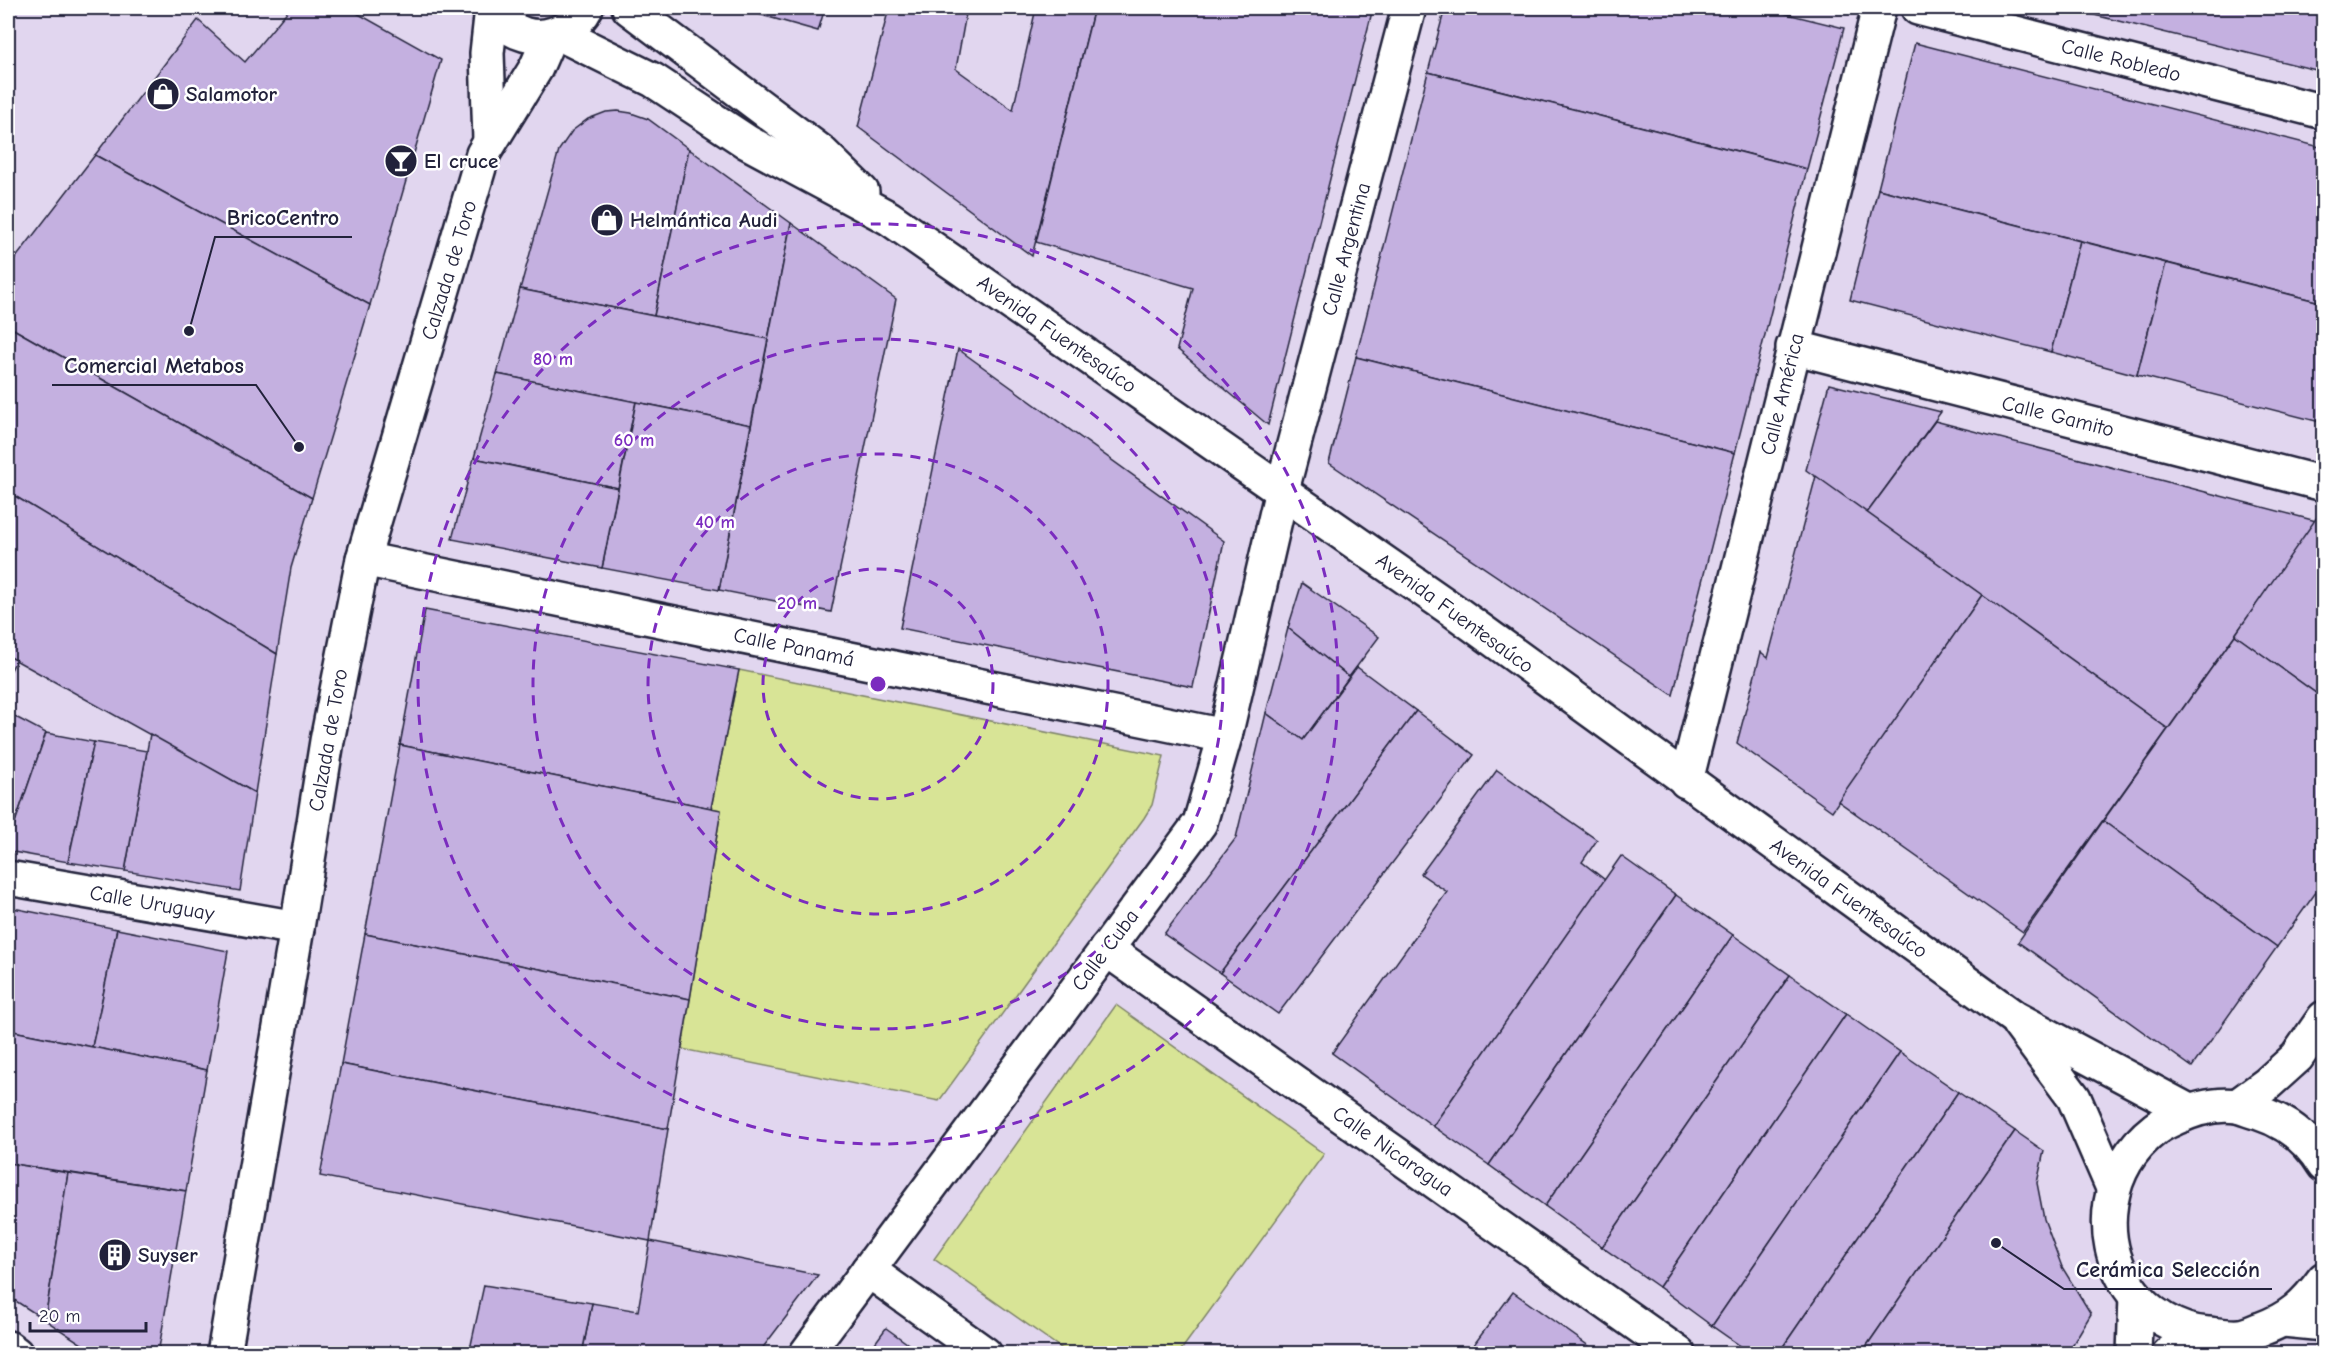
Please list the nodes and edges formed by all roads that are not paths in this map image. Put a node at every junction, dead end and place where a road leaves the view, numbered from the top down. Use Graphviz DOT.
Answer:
graph roads {
  1 [pos="491,8"];
  2 [pos="586,8"];
  3 [pos="629,8"];
  4 [pos="1409,8"];
  5 [pos="1879,8"];
  6 [pos="1918,8"];
  7 [pos="554,34"];
  8 [pos="2324,112"];
  9 [pos="490,140"];
  10 [pos="889,218"];
  11 [pos="1793,347"];
  12 [pos="2324,484"];
  13 [pos="1282,490"];
  14 [pos="363,559"];
  15 [pos="1225,736"];
  16 [pos="1686,781"];
  17 [pos="8,878"];
  18 [pos="297,928"];
  19 [pos="1106,949"];
  20 [pos="2014,1018"];
  21 [pos="2324,1018"];
  22 [pos="2237,1106"];
  23 [pos="2189,1111"];
  24 [pos="2324,1165"];
  25 [pos="2113,1188"];
  26 [pos="868,1270"];
  27 [pos="2324,1279"];
  28 [pos="2136,1296"];
  29 [pos="2284,1320"];
  30 [pos="2324,1324"];
  31 [pos="2194,1333"];
  32 [pos="8,1348"];
  33 [pos="16,1353"];
  34 [pos="224,1353"];
  35 [pos="806,1353"];
  36 [pos="985,1353"];
  37 [pos="1679,1353"];
  38 [pos="2134,1353"];
  39 [pos="2169,1353"];
  1 -- 7 [label="street, Avenida Fuentesaúco"];
  1 -- 9 [label="street, Calzada de Toro"];
  2 -- 7 [label="street"];
  3 -- 10 [label="street, Avenida Fuentesaúco"];
  4 -- 13 [label="street, Calle Argentina"];
  5 -- 11 [label="street, Calle América"];
  6 -- 8 [label="street, Calle Robledo"];
  7 -- 9 [label="street, Calzada de Toro"];
  7 -- 10 [label="street, Avenida Fuentesaúco"];
  9 -- 14 [label="street, Calzada de Toro"];
  10 -- 13 [label="street, Avenida Fuentesaúco"];
  11 -- 12 [label="street, Calle Gamito"];
  11 -- 16 [label="street, Calle América"];
  13 -- 15 [label="street, Calle Cuba"];
  13 -- 16 [label="street, Avenida Fuentesaúco"];
  14 -- 15 [label="street, Calle Panamá"];
  14 -- 18 [label="street, Calzada de Toro"];
  15 -- 19 [label="street, Calle Cuba"];
  16 -- 20 [label="street, Avenida Fuentesaúco"];
  17 -- 18 [label="street, Calle Uruguay"];
  18 -- 34 [label="street, Calzada de Toro"];
  19 -- 26 [label="street, Calle Cuba"];
  19 -- 37 [label="street, Calle Nicaragua"];
  20 -- 23 [label="street, Avenida Fuentesaúco"];
  20 -- 25 [label="street, Avenida Fuentesaúco"];
  21 -- 22 [label="street"];
  22 -- 23 [label="street"];
  22 -- 24 [label="street"];
  23 -- 25 [label="street"];
  25 -- 28 [label="street"];
  26 -- 35 [label="street, Calle Cuba"];
  26 -- 36 [label="street"];
  27 -- 29 [label="street"];
  28 -- 31 [label="street"];
  28 -- 38 [label="street"];
  29 -- 30 [label="street"];
  29 -- 31 [label="street"];
  31 -- 39 [label="street"];
  32 -- 33 [label="street"];
}
